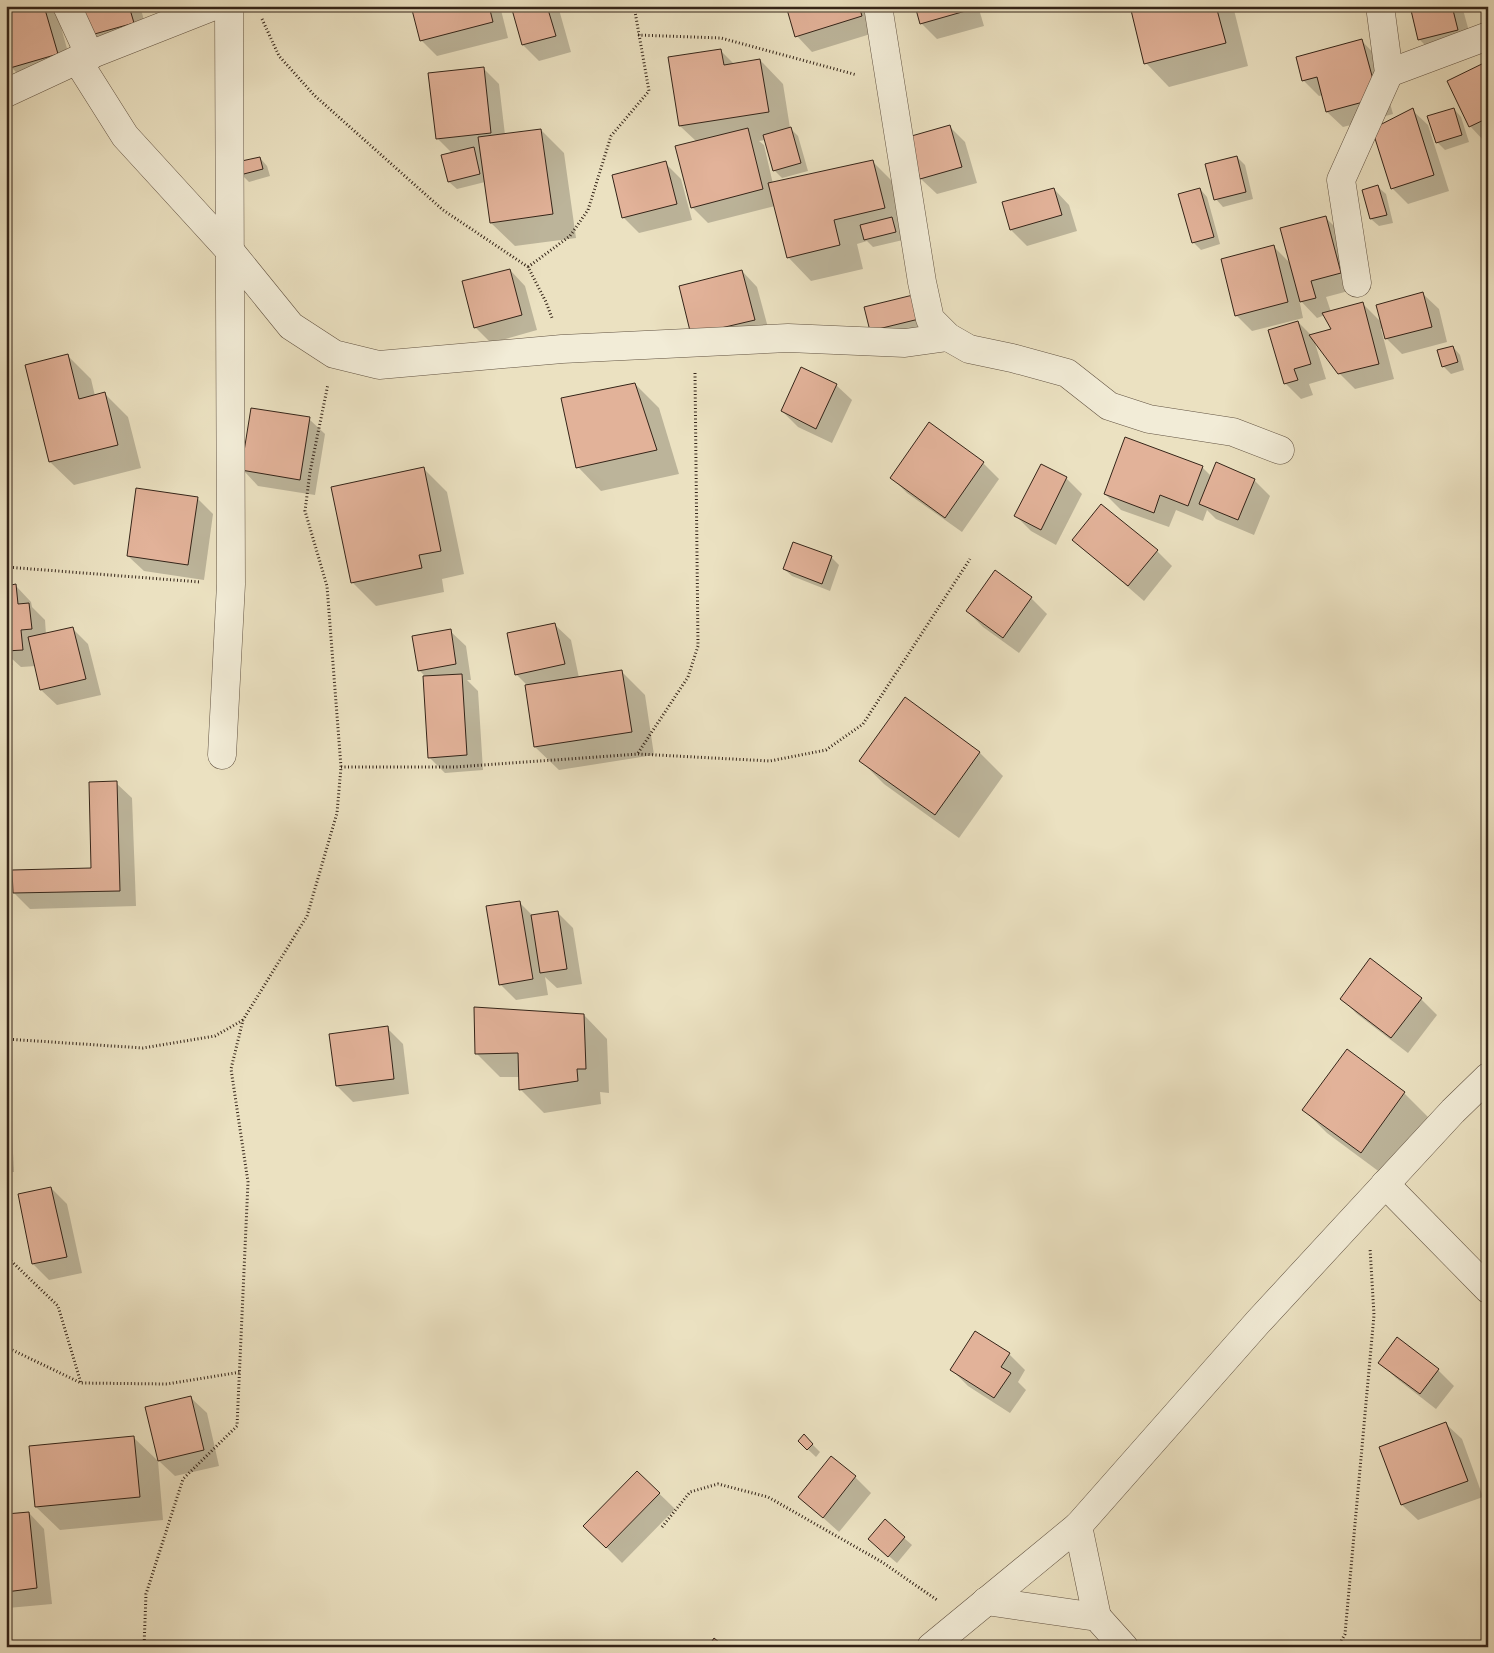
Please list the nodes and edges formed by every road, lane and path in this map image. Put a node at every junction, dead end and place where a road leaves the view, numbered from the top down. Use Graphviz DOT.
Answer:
graph roads {
  1 [pos="67,6"];
  2 [pos="214,6"];
  3 [pos="229,6"];
  4 [pos="634,6"];
  5 [pos="878,6"];
  6 [pos="1380,6"];
  7 [pos="260,14"];
  8 [pos="638,35"];
  9 [pos="1488,36"];
  10 [pos="84,58"];
  11 [pos="1389,73"];
  12 [pos="891,84"];
  13 [pos="6,93"];
  14 [pos="231,252"];
  15 [pos="528,267"];
  16 [pos="1357,283"];
  17 [pos="948,337"];
  18 [pos="695,344"];
  19 [pos="562,349"];
  20 [pos="334,354"];
  21 [pos="1280,450"];
  22 [pos="970,560"];
  23 [pos="6,567"];
  24 [pos="231,584"];
  25 [pos="638,754"];
  26 [pos="222,755"];
  27 [pos="341,767"];
  28 [pos="243,1020"];
  29 [pos="6,1039"];
  30 [pos="1488,1077"];
  31 [pos="1376,1193"];
  32 [pos="6,1256"];
  33 [pos="1488,1289"];
  34 [pos="6,1347"];
  35 [pos="241,1372"];
  36 [pos="81,1383"];
  37 [pos="1078,1526"];
  38 [pos="662,1527"];
  39 [pos="986,1601"];
  40 [pos="1097,1617"];
  41 [pos="964,1620"];
  42 [pos="144,1647"];
  43 [pos="930,1647"];
  44 [pos="1124,1647"];
  45 [pos="1338,1647"];
  1 -- 10 [label="street"];
  2 -- 10 [label="street"];
  3 -- 14 [label="street"];
  4 -- 8 [label="path"];
  5 -- 12 [label="street"];
  6 -- 11 [label="street"];
  7 -- 15 [label="path"];
  8 -- 12 [label="path"];
  8 -- 15 [label="path"];
  9 -- 11 [label="street"];
  10 -- 13 [label="street"];
  10 -- 14 [label="street"];
  11 -- 16 [label="street"];
  12 -- 17 [label="street"];
  14 -- 20 [label="street"];
  14 -- 24 [label="street"];
  15 -- 19 [label="path"];
  17 -- 18 [label="street"];
  17 -- 21 [label="street"];
  18 -- 19 [label="street"];
  18 -- 25 [label="path"];
  19 -- 20 [label="street"];
  20 -- 27 [label="path"];
  22 -- 25 [label="path"];
  23 -- 24 [label="path"];
  24 -- 26 [label="street"];
  25 -- 27 [label="path"];
  27 -- 28 [label="path"];
  28 -- 29 [label="path"];
  28 -- 35 [label="path"];
  30 -- 31 [label="street"];
  31 -- 33 [label="street"];
  31 -- 37 [label="street"];
  31 -- 45 [label="path"];
  32 -- 36 [label="path"];
  34 -- 36 [label="path"];
  35 -- 36 [label="path"];
  35 -- 42 [label="path"];
  37 -- 39 [label="street"];
  37 -- 40 [label="street"];
  38 -- 41 [label="path"];
  39 -- 40 [label="street"];
  39 -- 41 [label="street"];
  40 -- 44 [label="street"];
  41 -- 43 [label="street"];
}
